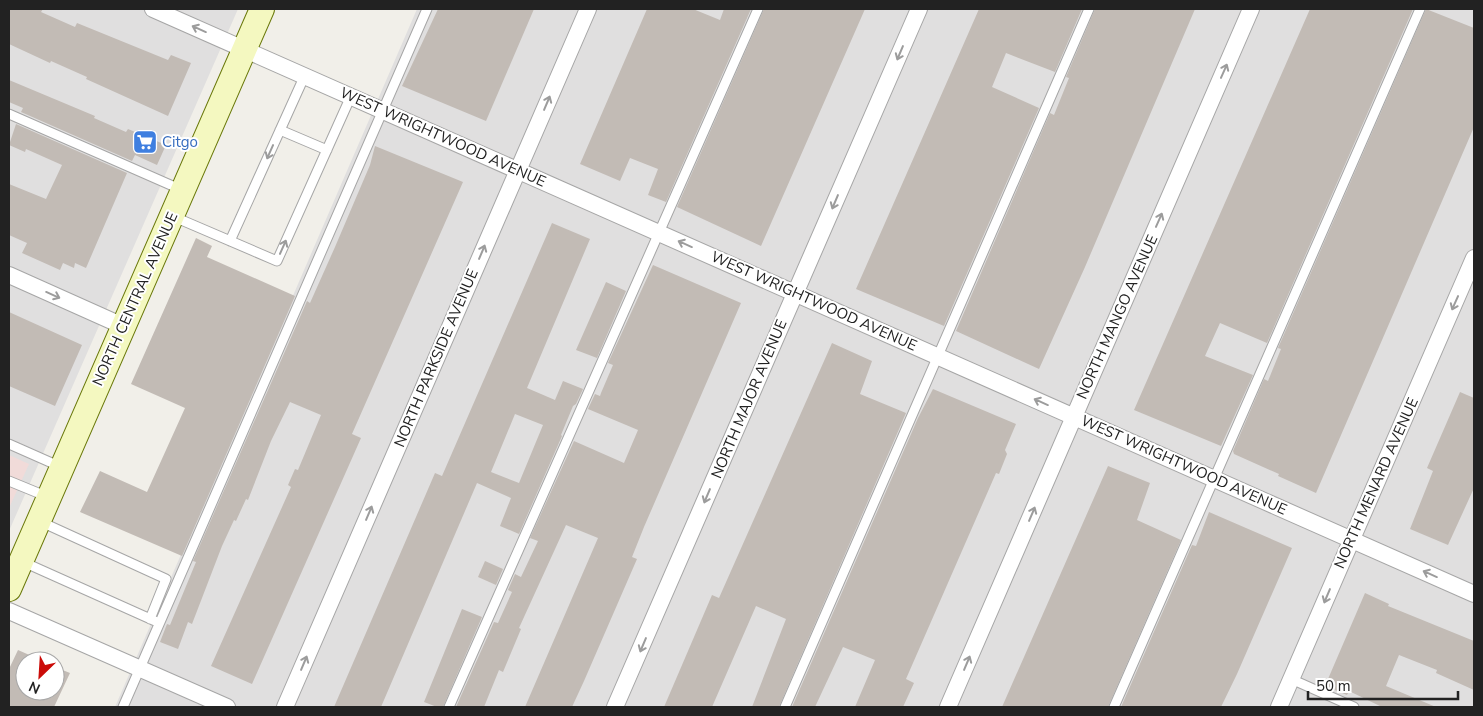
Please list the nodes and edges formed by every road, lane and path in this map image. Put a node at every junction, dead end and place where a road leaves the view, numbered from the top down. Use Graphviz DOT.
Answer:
graph roads {
  1 [pos="153,9"];
  2 [pos="262,9"];
  3 [pos="427,9"];
  4 [pos="588,9"];
  5 [pos="758,9"];
  6 [pos="919,9"];
  7 [pos="1089,9"];
  8 [pos="1252,9"];
  9 [pos="1420,9"];
  10 [pos="244,49"];
  11 [pos="304,76"];
  12 [pos="351,96"];
  13 [pos="383,110"];
  14 [pos="9,114"];
  15 [pos="280,130"];
  16 [pos="327,150"];
  17 [pos="518,170"];
  18 [pos="182,190"];
  19 [pos="171,216"];
  20 [pos="658,232"];
  21 [pos="230,241"];
  22 [pos="1474,258"];
  23 [pos="9,275"];
  24 [pos="796,293"];
  25 [pos="123,326"];
  26 [pos="939,357"];
  27 [pos="1074,416"];
  28 [pos="9,444"];
  29 [pos="62,467"];
  30 [pos="1214,478"];
  31 [pos="9,481"];
  32 [pos="49,497"];
  33 [pos="38,521"];
  34 [pos="1352,539"];
  35 [pos="21,561"];
  36 [pos="166,579"];
  37 [pos="177,583"];
  38 [pos="9,589"];
  39 [pos="1474,594"];
  40 [pos="9,611"];
  41 [pos="150,618"];
  42 [pos="160,623"];
  43 [pos="140,669"];
  44 [pos="1291,679"];
  45 [pos="124,707"];
  46 [pos="227,707"];
  47 [pos="285,707"];
  48 [pos="449,707"];
  49 [pos="616,707"];
  50 [pos="785,707"];
  51 [pos="948,707"];
  52 [pos="1114,707"];
  53 [pos="1279,707"];
  54 [pos="1354,707"];
  10 -- 1 [label="street, WEST WRIGHTWOOD AVENUE, one-way"];
  2 -- 10 [label="street, NORTH CENTRAL AVENUE"];
  3 -- 13 [label="lane"];
  17 -- 4 [label="street, NORTH PARKSIDE AVENUE, one-way"];
  5 -- 20 [label="lane"];
  6 -- 24 [label="street, NORTH MAJOR AVENUE, one-way"];
  7 -- 26 [label="lane"];
  27 -- 8 [label="street, NORTH MANGO AVENUE, one-way"];
  9 -- 30 [label="lane"];
  10 -- 11 [label="street, WEST WRIGHTWOOD AVENUE"];
  10 -- 18 [label="street, NORTH CENTRAL AVENUE"];
  11 -- 12 [label="street, WEST WRIGHTWOOD AVENUE"];
  11 -- 15 [label="lane"];
  12 -- 13 [label="street, WEST WRIGHTWOOD AVENUE"];
  12 -- 16 [label="lane"];
  13 -- 17 [label="street, WEST WRIGHTWOOD AVENUE"];
  13 -- 37 [label="lane"];
  14 -- 18 [label="lane"];
  15 -- 16 [label="lane"];
  15 -- 21 [label="lane, one-way"];
  21 -- 16 [label="lane, one-way"];
  17 -- 20 [label="street, WEST WRIGHTWOOD AVENUE"];
  47 -- 17 [label="street, NORTH PARKSIDE AVENUE, one-way"];
  18 -- 19 [label="street, NORTH CENTRAL AVENUE"];
  19 -- 21 [label="lane"];
  19 -- 25 [label="street, NORTH CENTRAL AVENUE"];
  24 -- 20 [label="street, WEST WRIGHTWOOD AVENUE, one-way"];
  20 -- 48 [label="lane"];
  22 -- 34 [label="street, NORTH MENARD AVENUE, one-way"];
  23 -- 25 [label="street, one-way"];
  24 -- 26 [label="street, WEST WRIGHTWOOD AVENUE"];
  24 -- 49 [label="street, NORTH MAJOR AVENUE, one-way"];
  25 -- 29 [label="street, NORTH CENTRAL AVENUE"];
  27 -- 26 [label="street, WEST WRIGHTWOOD AVENUE, one-way"];
  26 -- 50 [label="lane"];
  27 -- 30 [label="street, WEST WRIGHTWOOD AVENUE"];
  51 -- 27 [label="street, NORTH MANGO AVENUE, one-way"];
  28 -- 29 [label="lane"];
  29 -- 32 [label="street, NORTH CENTRAL AVENUE"];
  30 -- 34 [label="street, WEST WRIGHTWOOD AVENUE"];
  30 -- 52 [label="lane"];
  31 -- 32 [label="lane"];
  32 -- 33 [label="street, NORTH CENTRAL AVENUE"];
  33 -- 35 [label="street, NORTH CENTRAL AVENUE"];
  33 -- 36 [label="lane"];
  39 -- 34 [label="street, WEST WRIGHTWOOD AVENUE, one-way"];
  34 -- 44 [label="street, NORTH MENARD AVENUE, one-way"];
  35 -- 38 [label="street, NORTH CENTRAL AVENUE"];
  35 -- 41 [label="lane"];
  36 -- 37 [label="lane"];
  36 -- 41 [label="lane"];
  37 -- 42 [label="lane"];
  40 -- 43 [label="street"];
  41 -- 42 [label="lane"];
  42 -- 43 [label="lane"];
  43 -- 45 [label="lane"];
  43 -- 46 [label="street"];
  44 -- 53 [label="street, NORTH MENARD AVENUE"];
  44 -- 54 [label="lane"];
}
